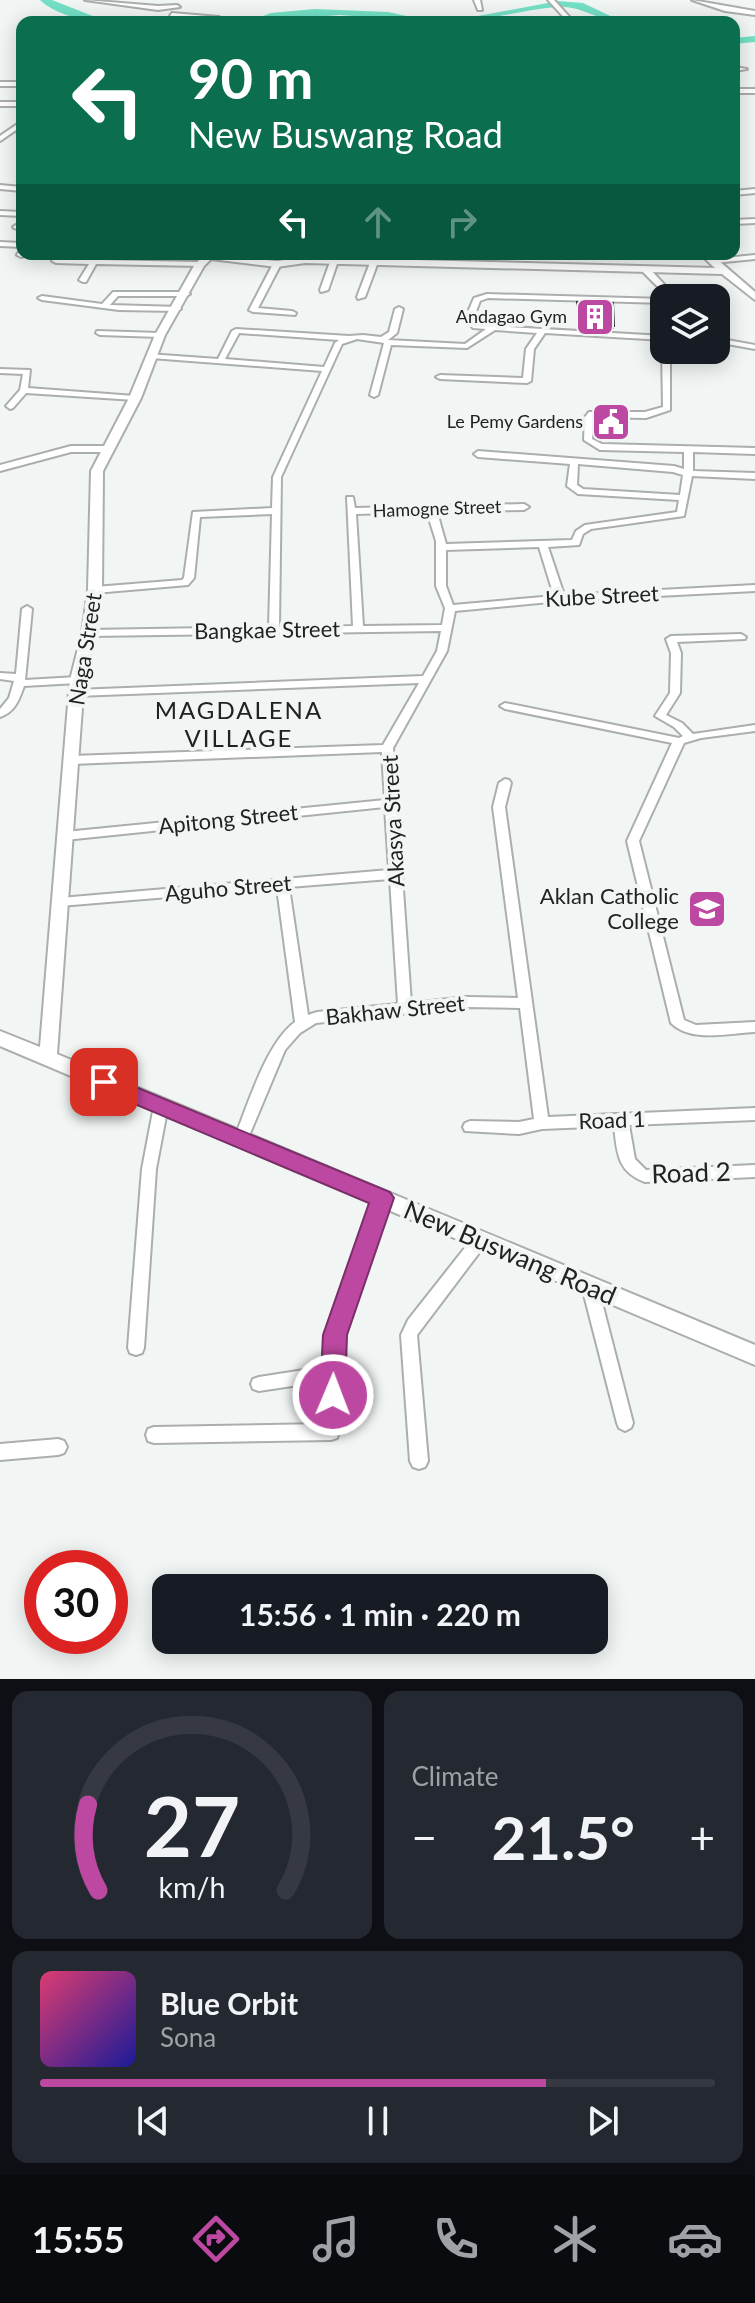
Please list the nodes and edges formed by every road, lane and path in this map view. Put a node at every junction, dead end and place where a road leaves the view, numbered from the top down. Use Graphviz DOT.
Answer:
graph roads {
  1 [pos="88,0"];
  2 [pos="477,0"];
  3 [pos="551,0"];
  4 [pos="695,0"];
  5 [pos="178,4"];
  6 [pos="480,9"];
  7 [pos="755,13"];
  8 [pos="172,15"];
  9 [pos="581,15"];
  10 [pos="184,16"];
  11 [pos="566,16"];
  12 [pos="740,69"];
  13 [pos="744,69"];
  14 [pos="0,187"];
  15 [pos="9,188"];
  16 [pos="16,189"];
  17 [pos="0,197"];
  18 [pos="150,260"];
  19 [pos="205,260"];
  20 [pos="230,260"];
  21 [pos="712,260"];
  22 [pos="56,261"];
  23 [pos="334,261"];
  24 [pos="94,262"];
  25 [pos="374,262"];
  26 [pos="277,264"];
  27 [pos="645,269"];
  28 [pos="724,271"];
  29 [pos="755,279"];
  30 [pos="83,280"];
  31 [pos="735,280"];
  32 [pos="659,284"];
  33 [pos="324,290"];
  34 [pos="186,294"];
  35 [pos="361,297"];
  36 [pos="755,297"];
  37 [pos="42,298"];
  38 [pos="650,301"];
  39 [pos="105,305"];
  40 [pos="177,309"];
  41 [pos="399,309"];
  42 [pos="292,313"];
  43 [pos="493,328"];
  44 [pos="542,332"];
  45 [pos="100,333"];
  46 [pos="160,335"];
  47 [pos="650,337"];
  48 [pos="348,338"];
  49 [pos="385,341"];
  50 [pos="730,343"];
  51 [pos="755,347"];
  52 [pos="151,356"];
  53 [pos="220,362"];
  54 [pos="666,364"];
  55 [pos="325,369"];
  56 [pos="0,371"];
  57 [pos="440,377"];
  58 [pos="24,390"];
  59 [pos="374,395"];
  60 [pos="135,398"];
  61 [pos="10,406"];
  62 [pos="109,449"];
  63 [pos="688,450"];
  64 [pos="755,451"];
  65 [pos="478,454"];
  66 [pos="574,463"];
  67 [pos="0,468"];
  68 [pos="687,473"];
  69 [pos="755,476"];
  70 [pos="684,498"];
  71 [pos="350,499"];
  72 [pos="524,507"];
  73 [pos="431,509"];
  74 [pos="275,511"];
  75 [pos="351,511"];
  76 [pos="543,546"];
  77 [pos="441,547"];
  78 [pos="755,588"];
  79 [pos="95,590"];
  80 [pos="560,598"];
  81 [pos="450,608"];
  82 [pos="27,609"];
  83 [pos="446,628"];
  84 [pos="358,629"];
  85 [pos="274,630"];
  86 [pos="89,633"];
  87 [pos="741,637"];
  88 [pos="0,676"];
  89 [pos="427,679"];
  90 [pos="20,680"];
  91 [pos="76,686"];
  92 [pos="505,706"];
  93 [pos="0,714"];
  94 [pos="755,728"];
  95 [pos="684,739"];
  96 [pos="387,748"];
  97 [pos="71,760"];
  98 [pos="505,783"];
  99 [pos="391,803"];
  100 [pos="65,836"];
  101 [pos="396,874"];
  102 [pos="282,883"];
  103 [pos="60,902"];
  104 [pos="526,1003"];
  105 [pos="405,1008"];
  106 [pos="302,1023"];
  107 [pos="755,1027"];
  108 [pos="0,1038"];
  109 [pos="48,1058"];
  110 [pos="161,1106"];
  111 [pos="755,1114"];
  112 [pos="621,1120"];
  113 [pos="542,1123"];
  114 [pos="470,1127"];
  115 [pos="241,1139"];
  116 [pos="755,1171"];
  117 [pos="382,1198"];
  118 [pos="480,1240"];
  119 [pos="590,1287"];
  120 [pos="136,1348"];
  121 [pos="755,1355"];
  122 [pos="333,1367"];
  123 [pos="259,1384"];
  124 [pos="625,1423"];
  125 [pos="154,1435"];
  126 [pos="58,1447"];
  127 [pos="0,1452"];
  128 [pos="419,1461"];
  1 -- 5 [label="street"];
  2 -- 6 [label="street"];
  3 -- 11 [label="street"];
  4 -- 7 [label="street"];
  5 -- 8 [label="street"];
  8 -- 10 [label="street"];
  9 -- 11 [label="street"];
  12 -- 13 [label="street"];
  14 -- 15 [label="street"];
  15 -- 16 [label="street"];
  15 -- 17 [label="street"];
  18 -- 24 [label="street"];
  19 -- 34 [label="street, Naga Street"];
  20 -- 26 [label="street"];
  21 -- 28 [label="street"];
  22 -- 24 [label="street"];
  23 -- 25 [label="street"];
  23 -- 26 [label="street"];
  23 -- 33 [label="street"];
  24 -- 30 [label="street"];
  25 -- 27 [label="street"];
  25 -- 35 [label="street"];
  26 -- 42 [label="street"];
  27 -- 28 [label="street"];
  27 -- 32 [label="street"];
  28 -- 31 [label="street"];
  29 -- 31 [label="street"];
  31 -- 36 [label="street"];
  34 -- 39 [label="street"];
  34 -- 40 [label="street, Naga Street"];
  37 -- 39 [label="street"];
  38 -- 43 [label="street"];
  39 -- 40 [label="street"];
  40 -- 46 [label="street, Naga Street"];
  41 -- 49 [label="street"];
  43 -- 44 [label="street"];
  43 -- 49 [label="street"];
  44 -- 47 [label="street"];
  44 -- 57 [label="street"];
  45 -- 46 [label="street"];
  46 -- 52 [label="street, Naga Street"];
  48 -- 49 [label="street"];
  48 -- 53 [label="street"];
  48 -- 55 [label="street"];
  49 -- 59 [label="street"];
  50 -- 51 [label="street"];
  52 -- 53 [label="street"];
  52 -- 60 [label="street, Naga Street"];
  53 -- 55 [label="street"];
  54 -- 63 [label="street"];
  55 -- 74 [label="street"];
  56 -- 58 [label="street"];
  58 -- 60 [label="street"];
  58 -- 61 [label="street"];
  60 -- 62 [label="street, Naga Street"];
  62 -- 67 [label="street"];
  62 -- 79 [label="street, Naga Street"];
  63 -- 64 [label="street"];
  63 -- 68 [label="street"];
  65 -- 66 [label="street"];
  66 -- 68 [label="street"];
  66 -- 70 [label="street"];
  68 -- 69 [label="street"];
  68 -- 70 [label="street"];
  70 -- 76 [label="street"];
  71 -- 75 [label="street"];
  72 -- 73 [label="street, Hamogne Street"];
  73 -- 75 [label="street, Hamogne Street"];
  73 -- 77 [label="street, Akasya Street"];
  74 -- 79 [label="street"];
  74 -- 85 [label="street"];
  75 -- 84 [label="street"];
  76 -- 77 [label="street"];
  76 -- 80 [label="street"];
  77 -- 81 [label="street, Akasya Street"];
  78 -- 80 [label="street, Kube Street"];
  79 -- 86 [label="street, Naga Street"];
  80 -- 81 [label="street, Kube Street"];
  81 -- 83 [label="street, Akasya Street"];
  82 -- 90 [label="street"];
  83 -- 84 [label="street, Bangkae Street"];
  83 -- 89 [label="street, Akasya Street"];
  84 -- 85 [label="street, Bangkae Street"];
  85 -- 86 [label="street, Bangkae Street"];
  86 -- 91 [label="street, Naga Street"];
  87 -- 95 [label="street"];
  88 -- 90 [label="street"];
  89 -- 91 [label="street"];
  89 -- 96 [label="street, Akasya Street"];
  90 -- 91 [label="street"];
  90 -- 93 [label="street"];
  91 -- 97 [label="street, Naga Street"];
  92 -- 95 [label="street"];
  94 -- 95 [label="street"];
  95 -- 107 [label="street"];
  96 -- 97 [label="street"];
  96 -- 99 [label="street, Akasya Street"];
  97 -- 100 [label="street, Naga Street"];
  98 -- 104 [label="street"];
  99 -- 100 [label="street, Apitong Street"];
  99 -- 101 [label="street, Akasya Street"];
  100 -- 103 [label="street, Naga Street"];
  101 -- 102 [label="street, Aguho Street"];
  101 -- 105 [label="street, Akasya Street"];
  102 -- 103 [label="street, Aguho Street"];
  102 -- 106 [label="street"];
  103 -- 109 [label="street, Naga Street"];
  104 -- 105 [label="street, Bakhaw Street"];
  104 -- 113 [label="street"];
  105 -- 106 [label="street, Bakhaw Street"];
  106 -- 115 [label="street, Bakhaw Street"];
  108 -- 109 [label="street, New Buswang Road"];
  109 -- 110 [label="street, New Buswang Road"];
  110 -- 115 [label="street, New Buswang Road"];
  110 -- 120 [label="street"];
  111 -- 112 [label="street, Road 1"];
  112 -- 113 [label="street, Road 1"];
  112 -- 116 [label="street, Road 2"];
  113 -- 114 [label="street, Road 1"];
  115 -- 117 [label="street, New Buswang Road"];
  117 -- 118 [label="street, New Buswang Road"];
  117 -- 122 [label="street"];
  118 -- 119 [label="street, New Buswang Road"];
  118 -- 128 [label="street"];
  119 -- 121 [label="street, New Buswang Road"];
  119 -- 124 [label="street"];
  122 -- 123 [label="street"];
  122 -- 125 [label="street"];
  126 -- 127 [label="street"];
}
